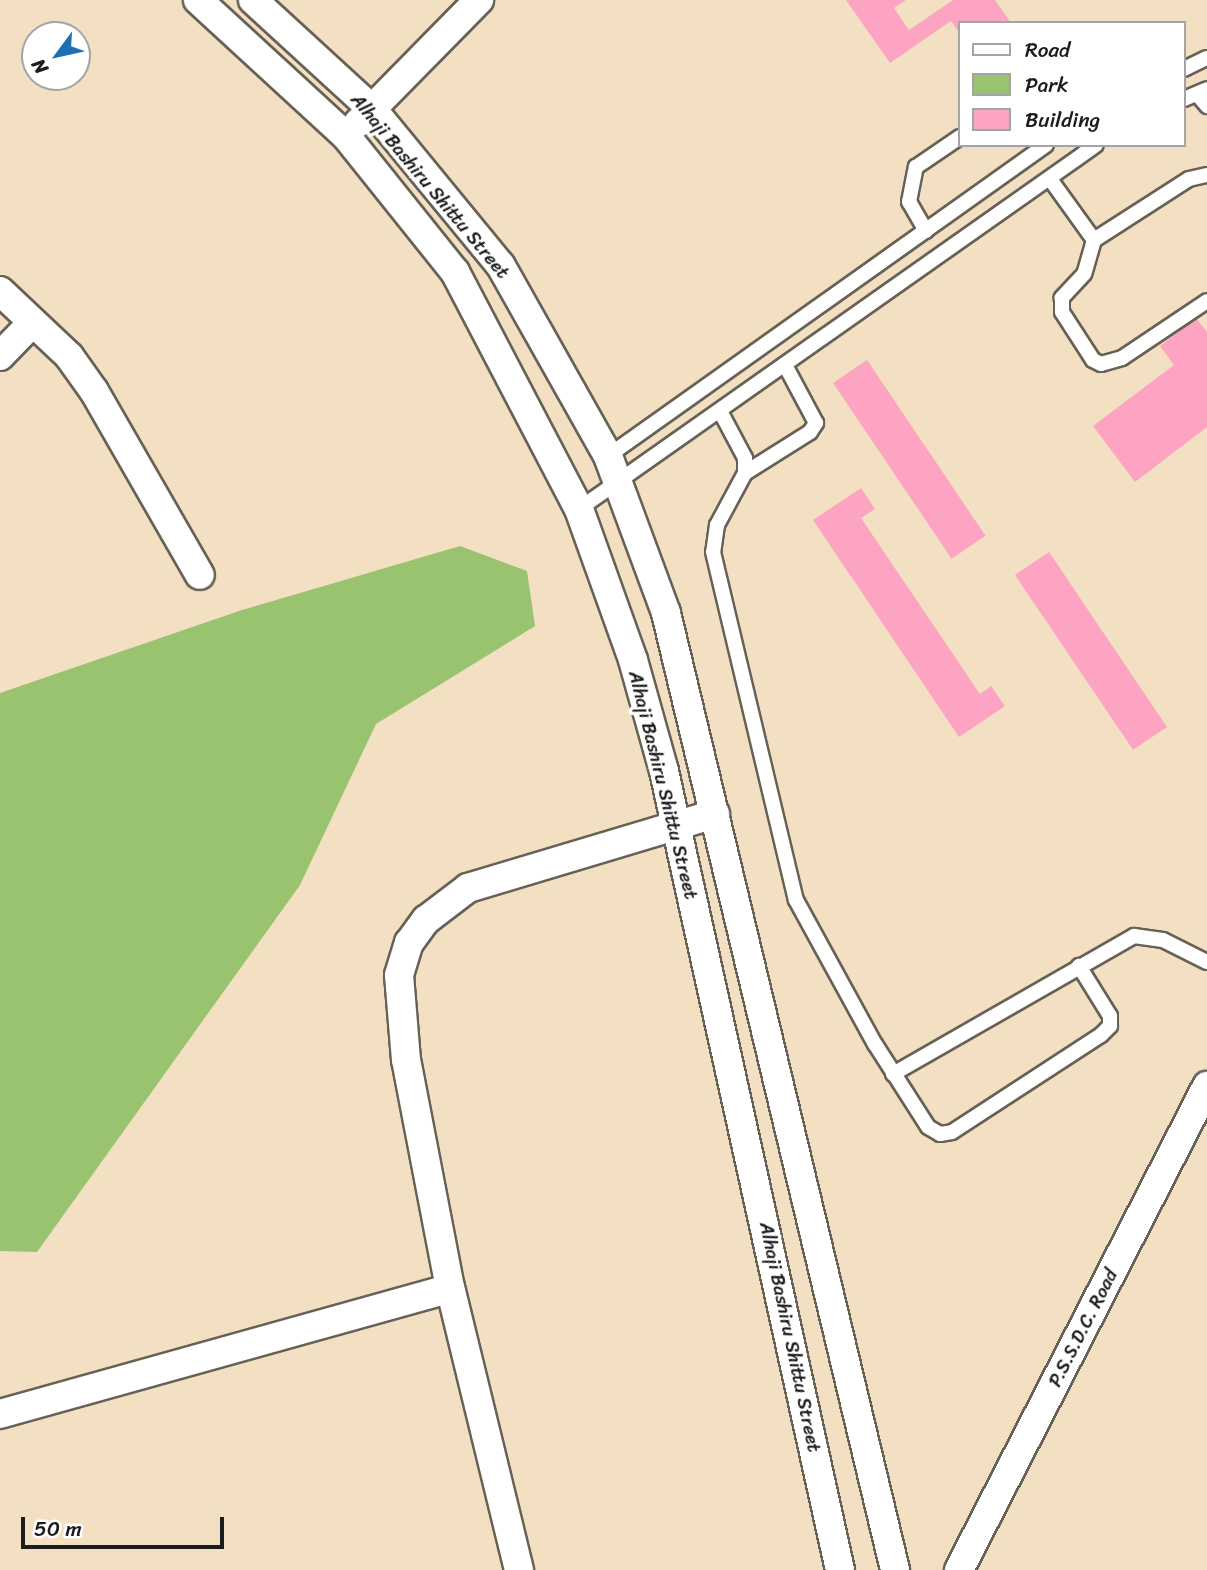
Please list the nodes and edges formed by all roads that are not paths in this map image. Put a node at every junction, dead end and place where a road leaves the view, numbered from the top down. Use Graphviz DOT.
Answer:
graph roads {
  1 [pos="198,0"];
  2 [pos="253,0"];
  3 [pos="479,0"];
  4 [pos="1207,58"];
  5 [pos="1186,68"];
  6 [pos="1196,94"];
  7 [pos="1207,106"];
  8 [pos="372,109"];
  9 [pos="346,136"];
  10 [pos="958,138"];
  11 [pos="1043,147"];
  12 [pos="1093,147"];
  13 [pos="1207,175"];
  14 [pos="1049,179"];
  15 [pos="926,231"];
  16 [pos="1094,240"];
  17 [pos="0,291"];
  18 [pos="1207,301"];
  19 [pos="33,321"];
  20 [pos="0,356"];
  21 [pos="785,366"];
  22 [pos="720,411"];
  23 [pos="608,456"];
  24 [pos="745,472"];
  25 [pos="618,483"];
  26 [pos="579,509"];
  27 [pos="200,575"];
  28 [pos="715,814"];
  29 [pos="674,827"];
  30 [pos="1207,962"];
  31 [pos="1079,966"];
  32 [pos="893,1074"];
  33 [pos="1207,1086"];
  34 [pos="450,1288"];
  35 [pos="0,1414"];
  36 [pos="519,1570"];
  37 [pos="841,1570"];
  38 [pos="895,1570"];
  39 [pos="959,1570"];
  1 -- 9 [label="street, Alhaji Bashiru Shittu Street"];
  2 -- 8 [label="street, Alhaji Bashiru Shittu Street"];
  3 -- 8 [label="street"];
  4 -- 5 [label="lane"];
  6 -- 7 [label="lane"];
  8 -- 9 [label="street"];
  8 -- 23 [label="street, Alhaji Bashiru Shittu Street"];
  9 -- 26 [label="street, Alhaji Bashiru Shittu Street"];
  10 -- 15 [label="lane"];
  11 -- 15 [label="lane"];
  12 -- 14 [label="lane"];
  13 -- 16 [label="lane"];
  14 -- 16 [label="lane"];
  14 -- 21 [label="lane"];
  15 -- 23 [label="lane"];
  16 -- 18 [label="lane"];
  17 -- 19 [label="street"];
  19 -- 20 [label="street"];
  19 -- 27 [label="street"];
  21 -- 22 [label="lane"];
  21 -- 24 [label="lane"];
  22 -- 24 [label="lane"];
  22 -- 25 [label="lane"];
  23 -- 25 [label="street, Alhaji Bashiru Shittu Street"];
  24 -- 32 [label="lane"];
  25 -- 26 [label="lane"];
  25 -- 28 [label="street, Alhaji Bashiru Shittu Street"];
  26 -- 29 [label="street, Alhaji Bashiru Shittu Street"];
  28 -- 29 [label="street"];
  28 -- 38 [label="street, Alhaji Bashiru Shittu Street"];
  29 -- 34 [label="street"];
  29 -- 37 [label="street, Alhaji Bashiru Shittu Street"];
  30 -- 31 [label="lane"];
  31 -- 32 [label="lane"];
  31 -- 32 [label="lane"];
  33 -- 39 [label="street, P.S.S.D.C. Road"];
  34 -- 35 [label="street"];
  34 -- 36 [label="street"];
}
